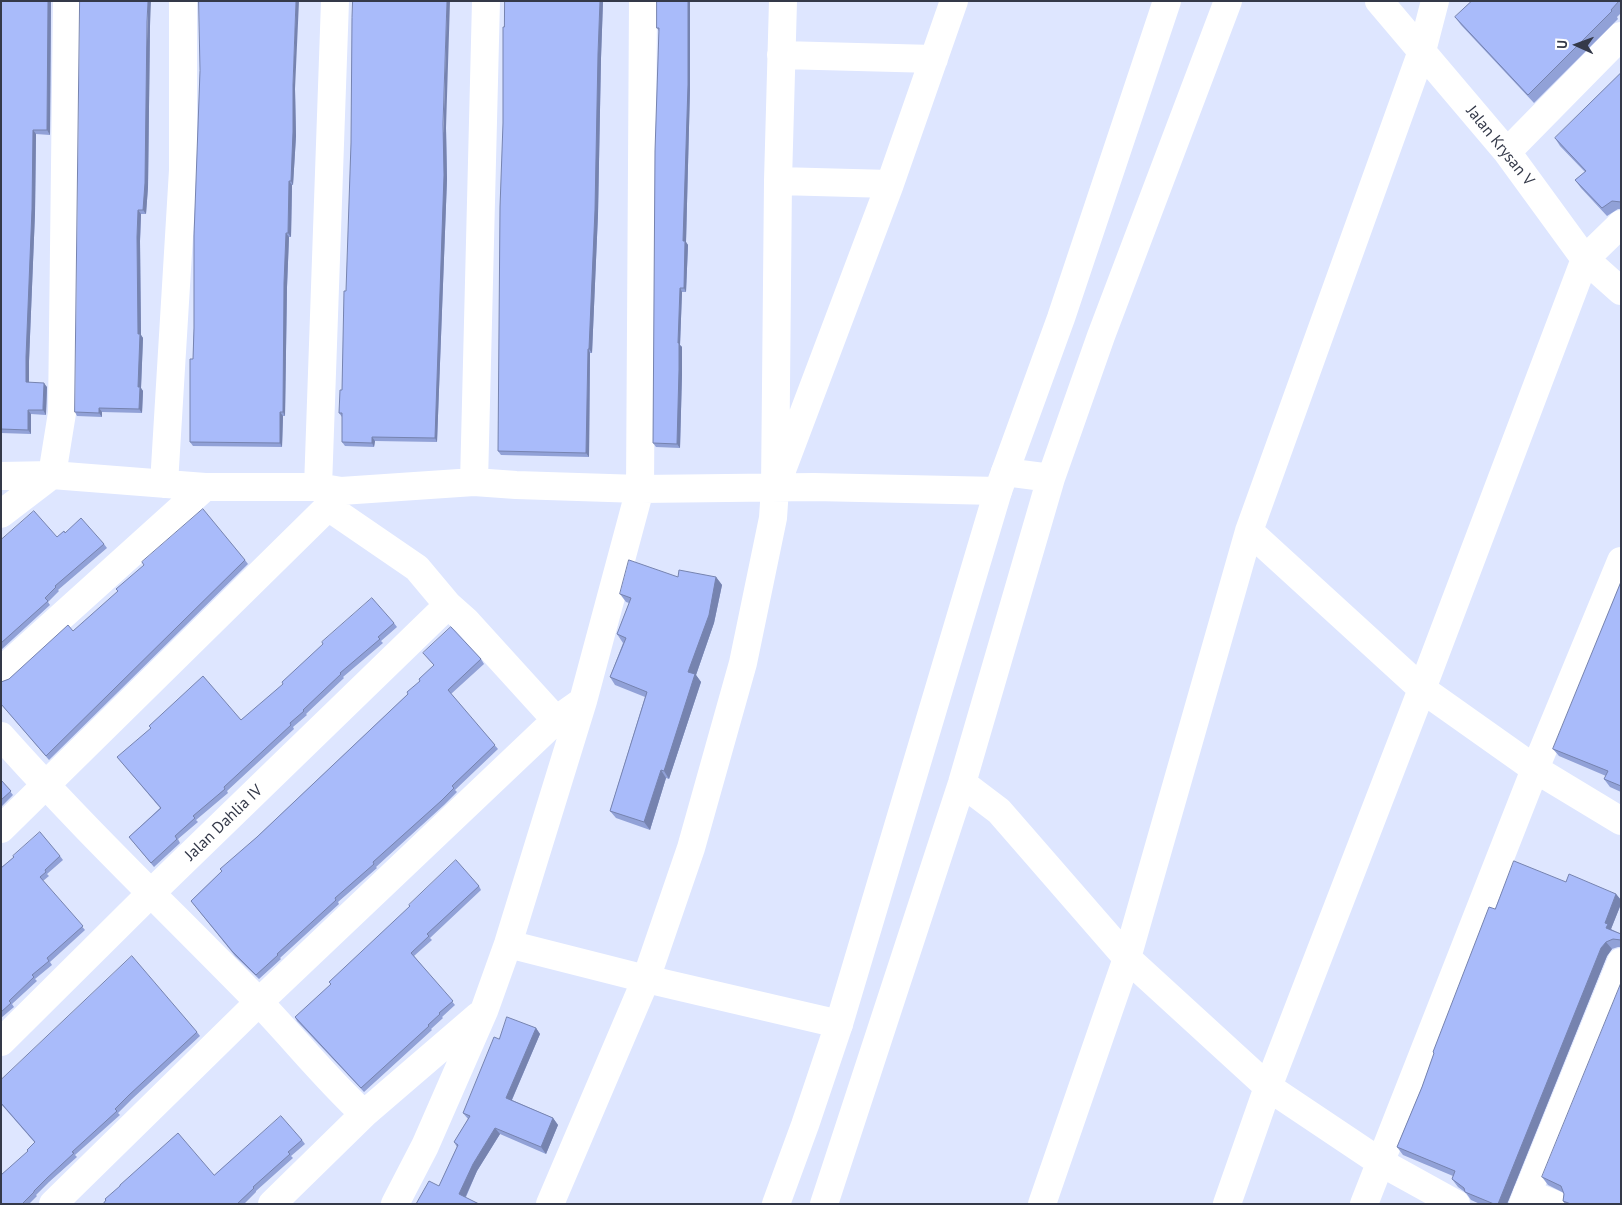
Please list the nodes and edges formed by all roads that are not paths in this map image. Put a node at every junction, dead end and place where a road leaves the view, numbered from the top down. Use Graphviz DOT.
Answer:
graph roads {
  1 [pos="67,1"];
  2 [pos="183,1"];
  3 [pos="335,1"];
  4 [pos="486,1"];
  5 [pos="643,1"];
  6 [pos="783,1"];
  7 [pos="954,1"];
  8 [pos="1167,1"];
  9 [pos="1228,1"];
  10 [pos="1379,1"];
  11 [pos="1435,1"];
  12 [pos="1621,36"];
  13 [pos="1422,51"];
  14 [pos="781,55"];
  15 [pos="934,59"];
  16 [pos="1507,152"];
  17 [pos="778,181"];
  18 [pos="890,184"];
  19 [pos="1621,224"];
  20 [pos="1585,259"];
  21 [pos="1621,291"];
  22 [pos="1,476"];
  23 [pos="52,476"];
  24 [pos="1051,478"];
  25 [pos="1002,481"];
  26 [pos="474,482"];
  27 [pos="164,484"];
  28 [pos="205,487"];
  29 [pos="775,488"];
  30 [pos="640,489"];
  31 [pos="329,495"];
  32 [pos="1,514"];
  33 [pos="1249,532"];
  34 [pos="1621,561"];
  35 [pos="448,605"];
  36 [pos="1,671"];
  37 [pos="1422,689"];
  38 [pos="583,701"];
  39 [pos="556,720"];
  40 [pos="1,736"];
  41 [pos="1535,769"];
  42 [pos="962,783"];
  43 [pos="45,786"];
  44 [pos="1621,821"];
  45 [pos="1,829"];
  46 [pos="151,893"];
  47 [pos="508,944"];
  48 [pos="1127,958"];
  49 [pos="1621,962"];
  50 [pos="646,979"];
  51 [pos="259,1002"];
  52 [pos="484,1011"];
  53 [pos="839,1024"];
  54 [pos="1,1042"];
  55 [pos="1268,1087"];
  56 [pos="364,1114"];
  57 [pos="1380,1162"];
  58 [pos="1525,1198"];
  59 [pos="53,1204"];
  60 [pos="272,1204"];
  61 [pos="395,1204"];
  62 [pos="550,1204"];
  63 [pos="776,1204"];
  64 [pos="824,1204"];
  65 [pos="1042,1204"];
  66 [pos="1227,1204"];
  67 [pos="1364,1204"];
  68 [pos="1456,1204"];
  69 [pos="1554,1204"];
  1 -- 23 [label="street"];
  2 -- 27 [label="street"];
  3 -- 31 [label="street"];
  4 -- 26 [label="street"];
  5 -- 30 [label="street"];
  6 -- 14 [label="street"];
  7 -- 15 [label="street"];
  8 -- 25 [label="street"];
  9 -- 24 [label="street"];
  10 -- 13 [label="street, Jalan Krysan V"];
  11 -- 13 [label="street"];
  12 -- 16 [label="street"];
  13 -- 16 [label="street, Jalan Krysan V"];
  13 -- 33 [label="street"];
  14 -- 15 [label="street"];
  14 -- 17 [label="street"];
  15 -- 18 [label="street"];
  16 -- 20 [label="street, Jalan Krysan V"];
  17 -- 18 [label="street"];
  17 -- 29 [label="street"];
  18 -- 29 [label="street"];
  19 -- 20 [label="street"];
  20 -- 21 [label="street, Jalan Krysan V"];
  20 -- 37 [label="street"];
  22 -- 23 [label="street"];
  23 -- 27 [label="street"];
  23 -- 32 [label="street"];
  24 -- 25 [label="street"];
  24 -- 42 [label="street"];
  25 -- 29 [label="street"];
  25 -- 53 [label="street"];
  26 -- 30 [label="street"];
  26 -- 31 [label="street"];
  27 -- 28 [label="street"];
  28 -- 31 [label="street"];
  28 -- 36 [label="street"];
  29 -- 30 [label="street"];
  29 -- 50 [label="street"];
  30 -- 38 [label="street"];
  31 -- 35 [label="street"];
  31 -- 43 [label="street"];
  33 -- 37 [label="street"];
  33 -- 48 [label="street"];
  34 -- 41 [label="street"];
  35 -- 39 [label="street"];
  35 -- 46 [label="street, Jalan Dahlia IV"];
  37 -- 41 [label="street"];
  37 -- 55 [label="street"];
  38 -- 39 [label="street"];
  38 -- 47 [label="street"];
  39 -- 51 [label="street"];
  40 -- 43 [label="street"];
  41 -- 44 [label="street"];
  41 -- 57 [label="street"];
  42 -- 48 [label="street"];
  42 -- 64 [label="street"];
  43 -- 45 [label="street"];
  43 -- 46 [label="street"];
  46 -- 51 [label="street"];
  46 -- 54 [label="street, Jalan Dahlia IV"];
  47 -- 50 [label="street"];
  47 -- 52 [label="street"];
  48 -- 55 [label="street"];
  48 -- 65 [label="street"];
  49 -- 58 [label="street"];
  50 -- 53 [label="street"];
  50 -- 62 [label="street"];
  51 -- 56 [label="street"];
  51 -- 59 [label="street"];
  52 -- 56 [label="street"];
  52 -- 61 [label="street"];
  53 -- 63 [label="street"];
  55 -- 57 [label="street"];
  55 -- 66 [label="street"];
  56 -- 60 [label="street"];
  57 -- 67 [label="street"];
  57 -- 68 [label="street"];
  58 -- 69 [label="street"];
}
